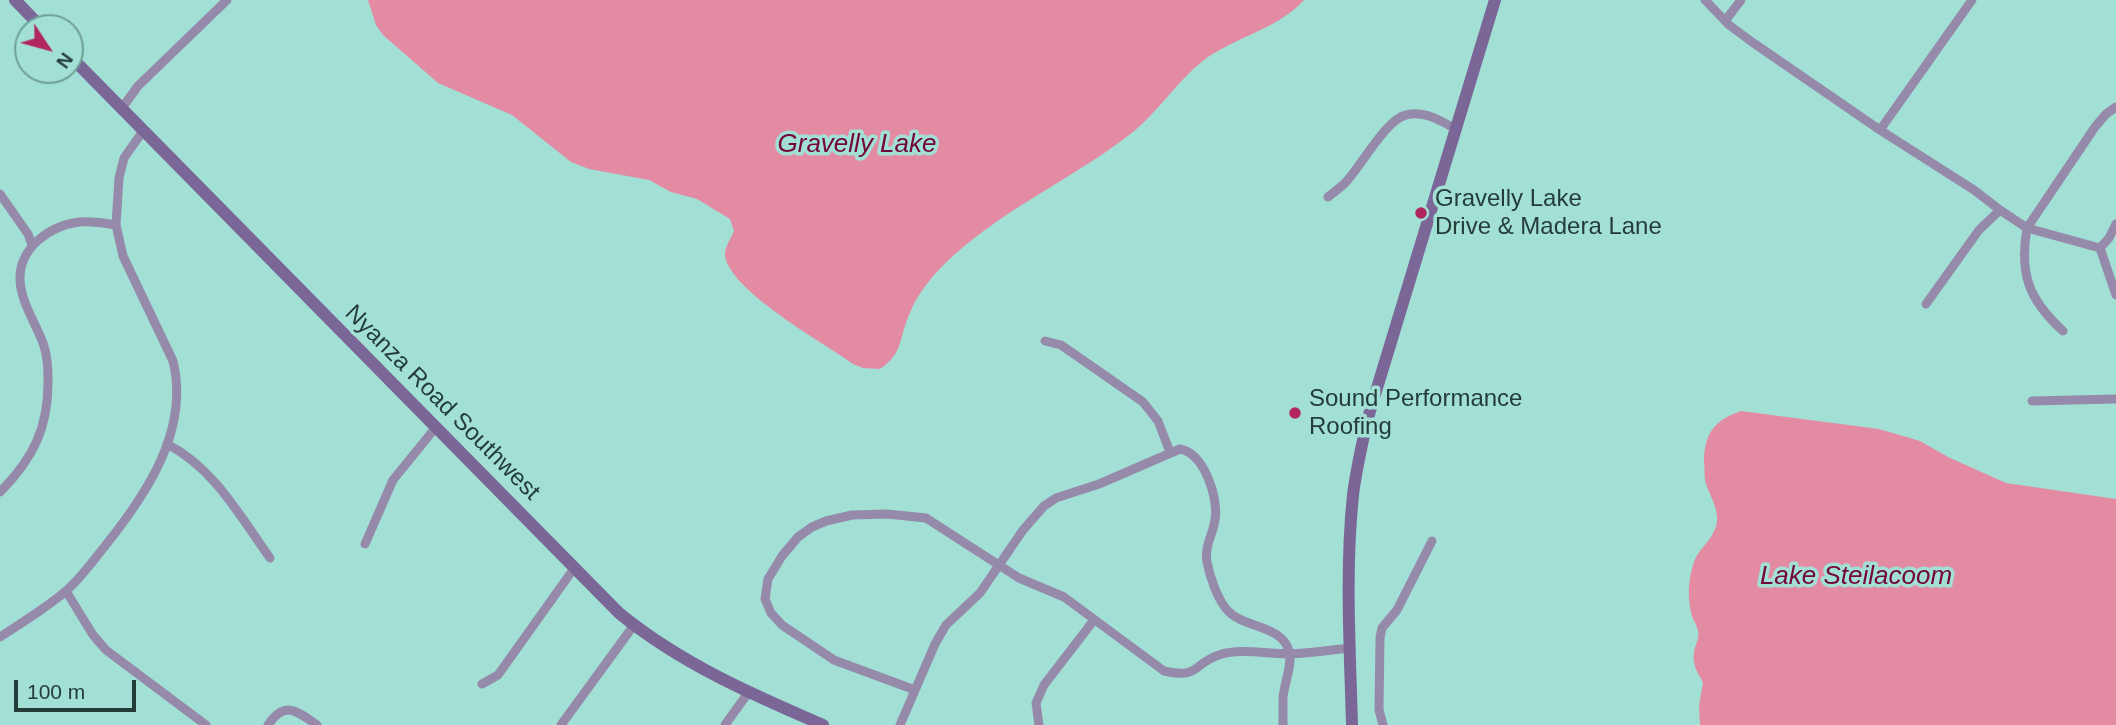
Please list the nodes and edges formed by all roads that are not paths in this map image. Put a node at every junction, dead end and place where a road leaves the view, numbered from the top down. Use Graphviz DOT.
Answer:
graph roads {
  1 [pos="15,0"];
  2 [pos="227,0"];
  3 [pos="1495,0"];
  4 [pos="1705,0"];
  5 [pos="1741,0"];
  6 [pos="1972,0"];
  7 [pos="28,14"];
  8 [pos="1725,21"];
  9 [pos="84,70"];
  10 [pos="2116,107"];
  11 [pos="122,108"];
  12 [pos="1457,130"];
  13 [pos="1880,130"];
  14 [pos="143,131"];
  15 [pos="0,194"];
  16 [pos="1328,197"];
  17 [pos="2000,210"];
  18 [pos="2116,224"];
  19 [pos="116,225"];
  20 [pos="2027,228"];
  21 [pos="32,245"];
  22 [pos="2100,248"];
  23 [pos="2116,295"];
  24 [pos="1926,304"];
  25 [pos="2063,331"];
  26 [pos="1045,341"];
  27 [pos="2116,399"];
  28 [pos="2032,401"];
  29 [pos="436,427"];
  30 [pos="167,444"];
  31 [pos="1170,452"];
  32 [pos="0,492"];
  33 [pos="1432,541"];
  34 [pos="365,544"];
  35 [pos="270,558"];
  36 [pos="998,566"];
  37 [pos="575,567"];
  38 [pos="66,591"];
  39 [pos="1094,620"];
  40 [pos="634,625"];
  41 [pos="0,637"];
  42 [pos="1350,648"];
  43 [pos="1290,654"];
  44 [pos="482,684"];
  45 [pos="915,690"];
  46 [pos="748,693"];
  47 [pos="206,725"];
  48 [pos="268,725"];
  49 [pos="317,725"];
  50 [pos="561,725"];
  51 [pos="725,725"];
  52 [pos="822,725"];
  53 [pos="901,725"];
  54 [pos="1039,725"];
  55 [pos="1283,725"];
  56 [pos="1352,725"];
  57 [pos="1383,725"];
  1 -- 7 [label="street"];
  2 -- 11 [label="street"];
  3 -- 12 [label="street"];
  4 -- 8 [label="street"];
  5 -- 8 [label="street"];
  6 -- 13 [label="street"];
  8 -- 13 [label="street"];
  9 -- 11 [label="street, Nyanza Road Southwest"];
  10 -- 20 [label="street"];
  11 -- 14 [label="street, Nyanza Road Southwest"];
  12 -- 16 [label="street"];
  12 -- 42 [label="street"];
  13 -- 17 [label="street"];
  14 -- 19 [label="street"];
  14 -- 29 [label="street, Nyanza Road Southwest"];
  15 -- 21 [label="street"];
  17 -- 20 [label="street"];
  17 -- 24 [label="street"];
  18 -- 22 [label="street"];
  19 -- 21 [label="street"];
  19 -- 30 [label="street"];
  20 -- 22 [label="street"];
  20 -- 25 [label="street"];
  21 -- 32 [label="street"];
  22 -- 23 [label="street"];
  26 -- 31 [label="street"];
  27 -- 28 [label="street"];
  29 -- 34 [label="street"];
  29 -- 37 [label="street, Nyanza Road Southwest"];
  30 -- 35 [label="street"];
  30 -- 38 [label="street"];
  31 -- 36 [label="street"];
  31 -- 43 [label="street"];
  33 -- 57 [label="street"];
  36 -- 39 [label="street"];
  36 -- 45 [label="street"];
  36 -- 45 [label="street"];
  37 -- 40 [label="street, Nyanza Road Southwest"];
  37 -- 44 [label="street"];
  38 -- 41 [label="street"];
  38 -- 47 [label="street"];
  39 -- 43 [label="street"];
  39 -- 54 [label="street"];
  40 -- 46 [label="street, Nyanza Road Southwest"];
  40 -- 50 [label="street"];
  42 -- 43 [label="street"];
  42 -- 56 [label="street"];
  43 -- 55 [label="street"];
  45 -- 53 [label="street"];
  46 -- 51 [label="street"];
  46 -- 52 [label="street, Nyanza Road Southwest"];
  48 -- 49 [label="street"];
}
